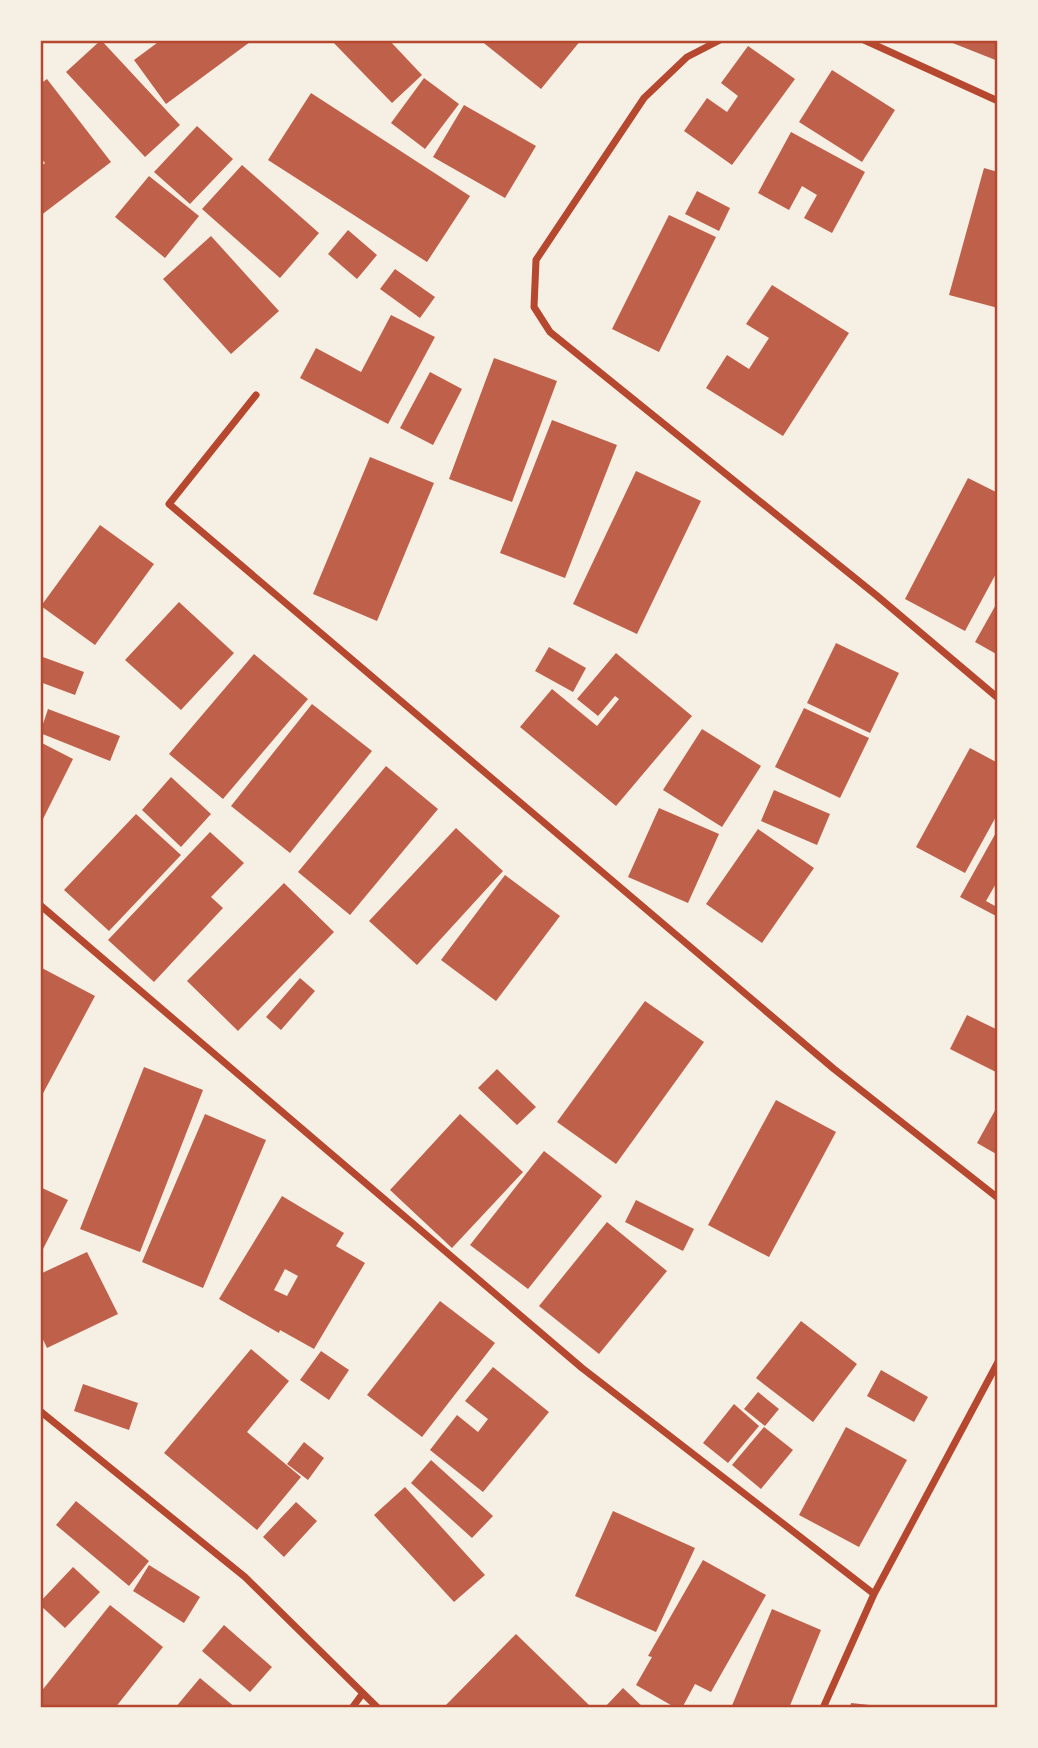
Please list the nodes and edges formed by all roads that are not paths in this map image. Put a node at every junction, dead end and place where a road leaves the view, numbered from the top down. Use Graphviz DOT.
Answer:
graph roads {
  1 [pos="720,40"];
  2 [pos="864,40"];
  3 [pos="998,102"];
  4 [pos="256,395"];
  5 [pos="998,698"];
  6 [pos="40,905"];
  7 [pos="998,1198"];
  8 [pos="998,1362"];
  9 [pos="40,1411"];
  10 [pos="874,1594"];
  11 [pos="363,1693"];
  12 [pos="352,1708"];
  13 [pos="378,1708"];
  14 [pos="823,1708"];
  1 -- 5 [label="street"];
  2 -- 3 [label="street"];
  4 -- 7 [label="street"];
  6 -- 10 [label="street"];
  8 -- 10 [label="street"];
  9 -- 11 [label="street"];
  10 -- 14 [label="street"];
  11 -- 12 [label="street"];
  11 -- 13 [label="street"];
}
